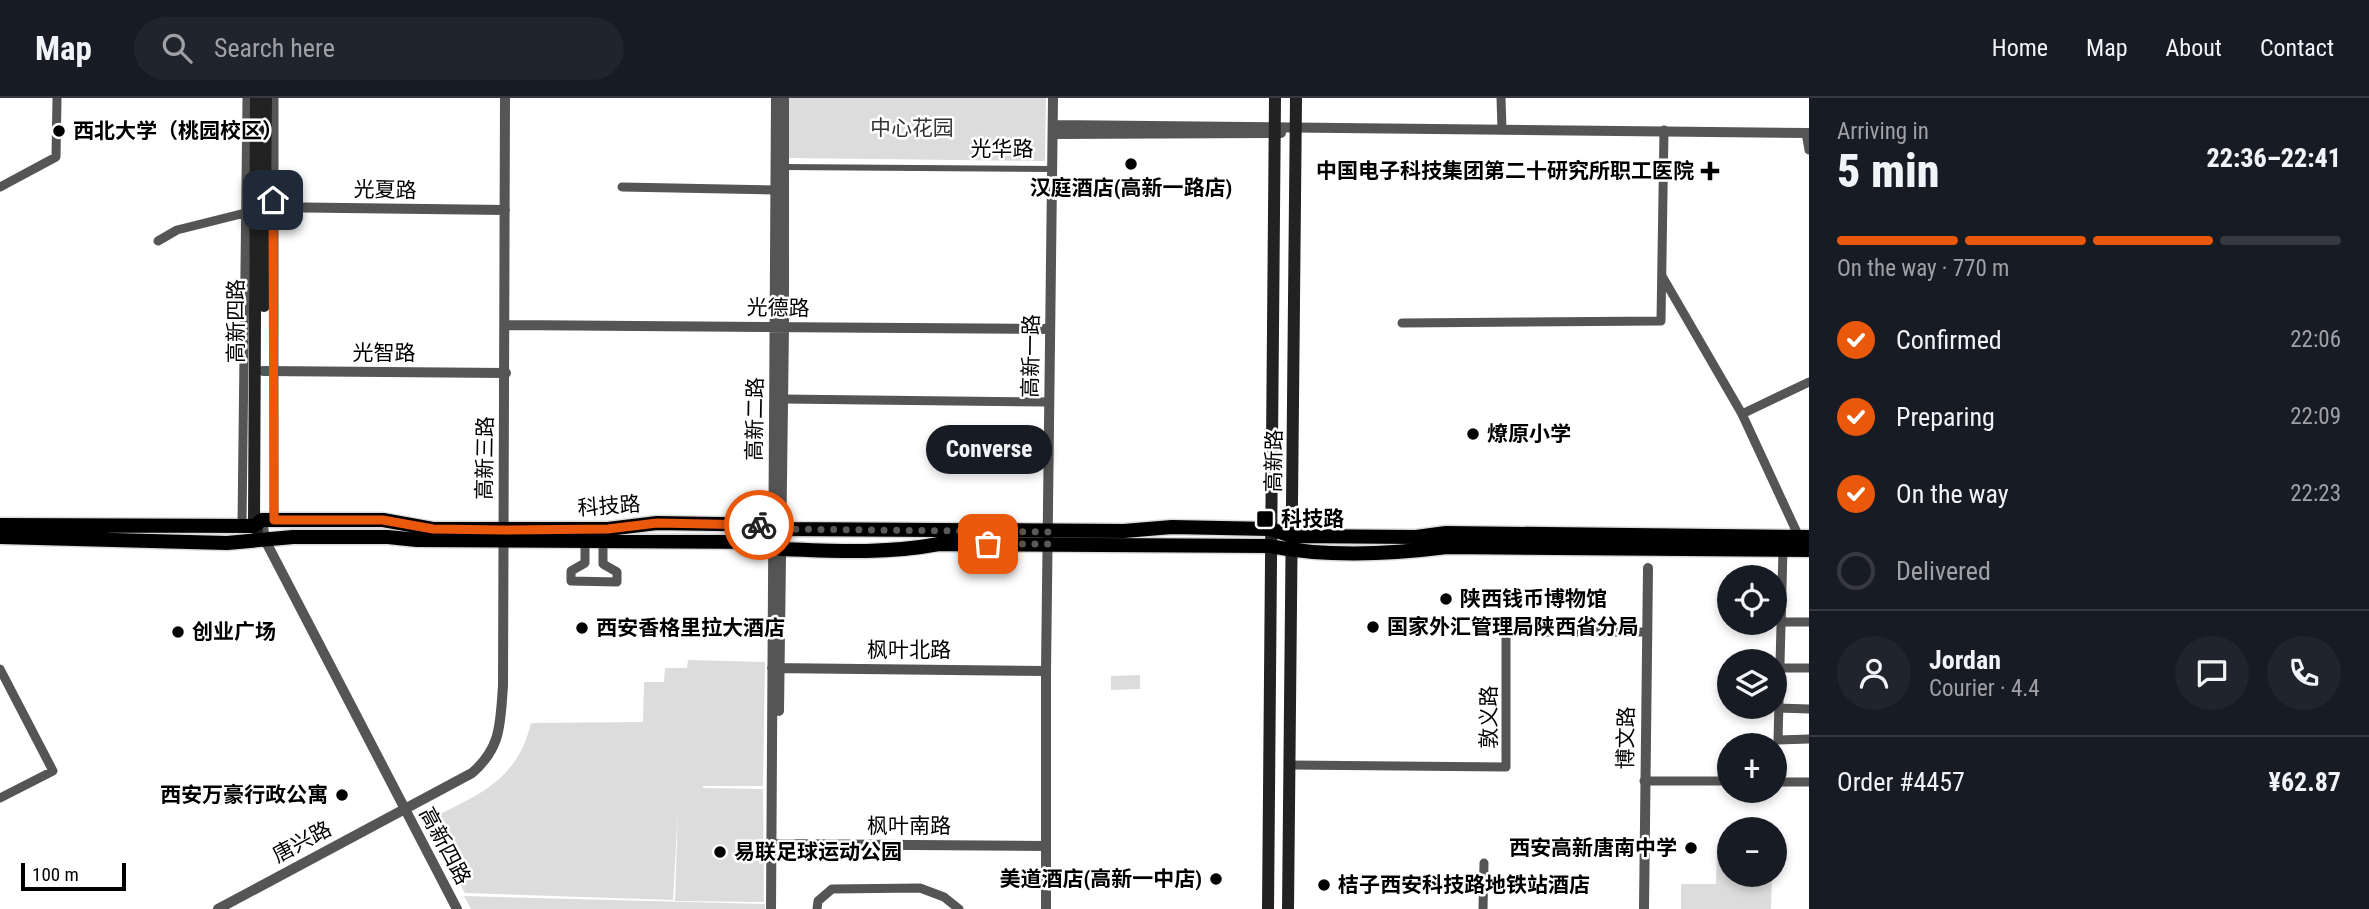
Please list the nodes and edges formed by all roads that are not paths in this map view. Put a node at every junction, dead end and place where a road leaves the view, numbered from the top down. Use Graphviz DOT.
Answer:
graph roads {
  1 [pos="57,98"];
  2 [pos="247,98"];
  3 [pos="256,98"];
  4 [pos="266,98"];
  5 [pos="274,98"];
  6 [pos="505,98"];
  7 [pos="776,98"];
  8 [pos="784,98"];
  9 [pos="1053,98"];
  10 [pos="1275,98"];
  11 [pos="1296,98"];
  12 [pos="1501,98"];
  13 [pos="1053,129"];
  14 [pos="1295,129"];
  15 [pos="1502,129"];
  16 [pos="1275,130"];
  17 [pos="1664,130"];
  18 [pos="1807,133"];
  19 [pos="1809,149"];
  20 [pos="783,167"];
  21 [pos="1053,169"];
  22 [pos="0,187"];
  23 [pos="622,187"];
  24 [pos="775,190"];
  25 [pos="1053,191"];
  26 [pos="1147,191"];
  27 [pos="260,210"];
  28 [pos="505,210"];
  29 [pos="158,241"];
  30 [pos="1662,274"];
  31 [pos="1402,323"];
  32 [pos="506,325"];
  33 [pos="780,327"];
  34 [pos="1051,329"];
  35 [pos="268,371"];
  36 [pos="506,373"];
  37 [pos="1809,382"];
  38 [pos="783,399"];
  39 [pos="1049,402"];
  40 [pos="1742,414"];
  41 [pos="258,523"];
  42 [pos="0,525"];
  43 [pos="777,527"];
  44 [pos="1270,529"];
  45 [pos="504,535"];
  46 [pos="1292,536"];
  47 [pos="0,537"];
  48 [pos="1804,537"];
  49 [pos="1048,538"];
  50 [pos="265,540"];
  51 [pos="585,541"];
  52 [pos="603,541"];
  53 [pos="777,546"];
  54 [pos="1270,547"];
  55 [pos="1783,549"];
  56 [pos="1809,550"];
  57 [pos="1292,551"];
  58 [pos="1783,565"];
  59 [pos="1648,568"];
  60 [pos="1787,622"];
  61 [pos="1809,622"];
  62 [pos="1647,632"];
  63 [pos="776,668"];
  64 [pos="1787,668"];
  65 [pos="1809,668"];
  66 [pos="0,669"];
  67 [pos="1046,671"];
  68 [pos="1787,708"];
  69 [pos="1809,709"];
  70 [pos="1778,719"];
  71 [pos="1809,739"];
  72 [pos="1290,765"];
  73 [pos="1644,781"];
  74 [pos="1717,781"];
  75 [pos="1787,782"];
  76 [pos="1809,782"];
  77 [pos="0,798"];
  78 [pos="404,810"];
  79 [pos="774,844"];
  80 [pos="1046,846"];
  81 [pos="1484,863"];
  82 [pos="218,909"];
  83 [pos="457,909"];
  84 [pos="771,909"];
  85 [pos="777,909"];
  86 [pos="817,909"];
  87 [pos="959,909"];
  88 [pos="1046,909"];
  89 [pos="1268,909"];
  90 [pos="1288,909"];
  91 [pos="1483,909"];
  92 [pos="1644,909"];
  1 -- 22 [label="street"];
  2 -- 27 [label="street"];
  3 -- 27 [label="main road, 高新四路"];
  4 -- 27 [label="main road, 高新四路"];
  5 -- 27 [label="street"];
  6 -- 28 [label="street, 高新三路"];
  7 -- 24 [label="street, 高新二路"];
  8 -- 20 [label="street, 高新二路"];
  9 -- 13 [label="street, 高新一路"];
  10 -- 16 [label="main road, 高新路"];
  11 -- 14 [label="main road, 高新路"];
  12 -- 15 [label="street"];
  13 -- 16 [label="street, 光华路"];
  13 -- 21 [label="street, 高新一路"];
  14 -- 15 [label="street, 光华路"];
  14 -- 16 [label="street, 光华路"];
  14 -- 46 [label="main road, 高新路"];
  15 -- 17 [label="street, 光华路"];
  16 -- 44 [label="main road, 高新路"];
  17 -- 18 [label="street, 光华路"];
  17 -- 30 [label="street"];
  18 -- 19 [label="street"];
  20 -- 21 [label="street, 光华路"];
  20 -- 33 [label="street, 高新二路"];
  21 -- 25 [label="street, 高新一路"];
  23 -- 24 [label="street"];
  24 -- 33 [label="street, 高新二路"];
  25 -- 26 [label="street"];
  25 -- 34 [label="street, 高新一路"];
  27 -- 28 [label="street, 光夏路"];
  27 -- 29 [label="street"];
  27 -- 35 [label="main road, 高新四路"];
  27 -- 41 [label="main road, 高新四路"];
  28 -- 32 [label="street, 高新三路"];
  30 -- 31 [label="street"];
  30 -- 40 [label="street"];
  32 -- 33 [label="street, 光德路"];
  32 -- 36 [label="street, 高新三路"];
  33 -- 34 [label="street, 光德路"];
  33 -- 38 [label="street, 高新二路"];
  33 -- 43 [label="street, 高新二路"];
  34 -- 39 [label="street, 高新一路"];
  35 -- 36 [label="street, 光智路"];
  35 -- 41 [label="main road, 高新四路"];
  36 -- 45 [label="street, 高新三路"];
  37 -- 40 [label="street"];
  38 -- 39 [label="street"];
  38 -- 43 [label="street, 高新二路"];
  39 -- 49 [label="street, 高新一路"];
  40 -- 48 [label="street"];
  41 -- 42 [label="main road, 科技路"];
  41 -- 45 [label="main road, 科技路"];
  41 -- 50 [label="main road, 高新四路"];
  43 -- 45 [label="main road, 科技路"];
  43 -- 49 [label="main road, 科技路"];
  43 -- 53 [label="street, 高新二路"];
  44 -- 46 [label="main road, 科技路"];
  44 -- 49 [label="main road, 科技路"];
  44 -- 54 [label="main road, 高新路"];
  45 -- 50 [label="main road, 科技路"];
  45 -- 51 [label="main road, 科技路"];
  45 -- 78 [label="street, 高新三路"];
  46 -- 48 [label="main road, 科技路"];
  46 -- 57 [label="main road, 高新路"];
  47 -- 50 [label="main road, 科技路"];
  49 -- 53 [label="main road, 科技路"];
  49 -- 54 [label="main road, 科技路"];
  49 -- 67 [label="street, 高新一路"];
  50 -- 78 [label="street, 高新四路"];
  51 -- 52 [label="main road, 科技路"];
  51 -- 52 [label="street"];
  52 -- 53 [label="main road, 科技路"];
  53 -- 63 [label="street, 高新二路"];
  54 -- 57 [label="main road, 科技路"];
  54 -- 89 [label="main road, 高新路"];
  55 -- 56 [label="main road, 科技路"];
  55 -- 57 [label="main road, 科技路"];
  55 -- 58 [label="street"];
  57 -- 72 [label="main road, 高新路"];
  59 -- 62 [label="street, 博文路"];
  60 -- 61 [label="street"];
  62 -- 72 [label="street, 敦义路"];
  62 -- 73 [label="street, 博文路"];
  63 -- 67 [label="street, 枫叶北路"];
  63 -- 79 [label="street, 高新二路"];
  64 -- 65 [label="street"];
  66 -- 77 [label="street"];
  67 -- 80 [label="street, 高新一路"];
  68 -- 69 [label="street"];
  70 -- 71 [label="street"];
  72 -- 90 [label="main road, 高新路"];
  73 -- 74 [label="street"];
  73 -- 92 [label="street, 博文路"];
  75 -- 76 [label="street"];
  78 -- 82 [label="street, 唐兴路"];
  78 -- 83 [label="street, 高新四路"];
  79 -- 80 [label="street, 枫叶南路"];
  79 -- 84 [label="street, 高新二路"];
  79 -- 85 [label="street, 高新二路"];
  80 -- 88 [label="street, 高新一路"];
  81 -- 91 [label="street"];
  86 -- 87 [label="street"];
}
